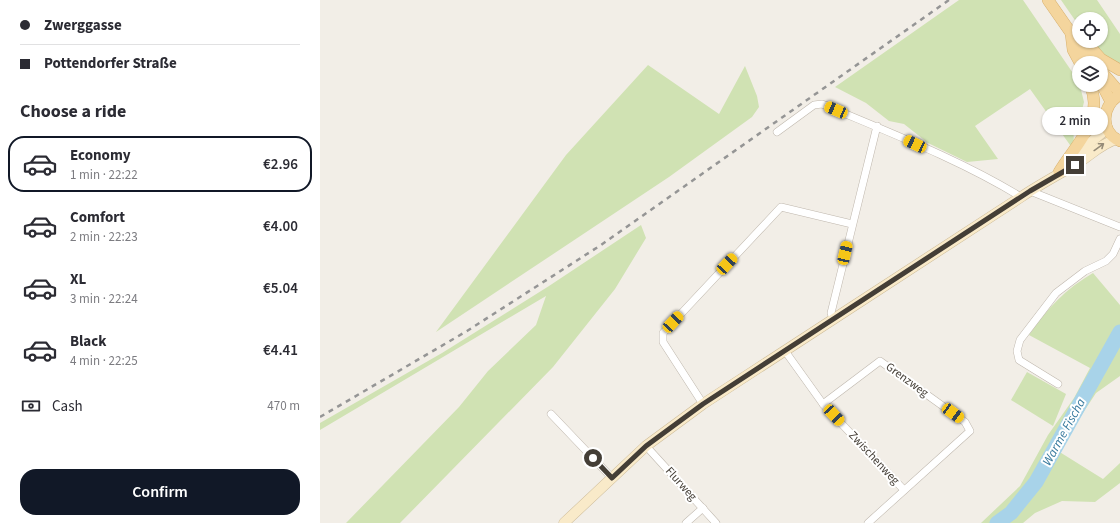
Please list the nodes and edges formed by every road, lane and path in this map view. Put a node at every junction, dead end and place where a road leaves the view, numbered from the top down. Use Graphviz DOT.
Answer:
graph roads {
  1 [pos="1048,0"];
  2 [pos="1072,31"];
  3 [pos="1072,48"];
  4 [pos="1091,48"];
  5 [pos="1079,56"];
  6 [pos="1120,70"];
  7 [pos="1108,79"];
  8 [pos="1091,92"];
  9 [pos="1105,92"];
  10 [pos="1120,94"];
  11 [pos="1110,102"];
  12 [pos="877,126"];
  13 [pos="1107,127"];
  14 [pos="777,132"];
  15 [pos="1119,140"];
  16 [pos="1060,172"];
  17 [pos="1030,191"];
  18 [pos="1021,197"];
  19 [pos="852,224"];
  20 [pos="1120,227"];
  21 [pos="1120,239"];
  22 [pos="833,319"];
  23 [pos="785,351"];
  24 [pos="1058,384"];
  25 [pos="703,404"];
  26 [pos="823,404"];
  27 [pos="551,414"];
  28 [pos="646,446"];
  29 [pos="612,478"];
  30 [pos="904,490"];
  31 [pos="703,508"];
  32 [pos="564,523"];
  33 [pos="686,523"];
  34 [pos="716,523"];
  35 [pos="868,523"];
  1 -- 2 [label="main road"];
  3 -- 5 [label="main road"];
  4 -- 6 [label="main road"];
  7 -- 10 [label="main road"];
  8 -- 16 [label="main road"];
  9 -- 11 [label="main road"];
  10 -- 11 [label="main road"];
  11 -- 13 [label="main road"];
  12 -- 14 [label="street"];
  12 -- 18 [label="street"];
  12 -- 19 [label="street"];
  13 -- 15 [label="main road"];
  13 -- 16 [label="main road"];
  16 -- 15 [label="main road, one-way"];
  16 -- 17 [label="main road"];
  17 -- 18 [label="main road"];
  17 -- 20 [label="street"];
  18 -- 22 [label="main road"];
  19 -- 22 [label="street"];
  19 -- 25 [label="street"];
  21 -- 24 [label="street"];
  22 -- 23 [label="main road"];
  23 -- 25 [label="main road"];
  23 -- 26 [label="street, Zwischenweg"];
  25 -- 28 [label="main road"];
  26 -- 30 [label="street, Zwischenweg"];
  26 -- 30 [label="street, Grenzweg"];
  27 -- 29 [label="street"];
  28 -- 29 [label="main road"];
  28 -- 31 [label="street, Flurweg"];
  29 -- 32 [label="main road"];
  30 -- 35 [label="street"];
  31 -- 33 [label="street"];
  31 -- 34 [label="street, Flurweg"];
}
